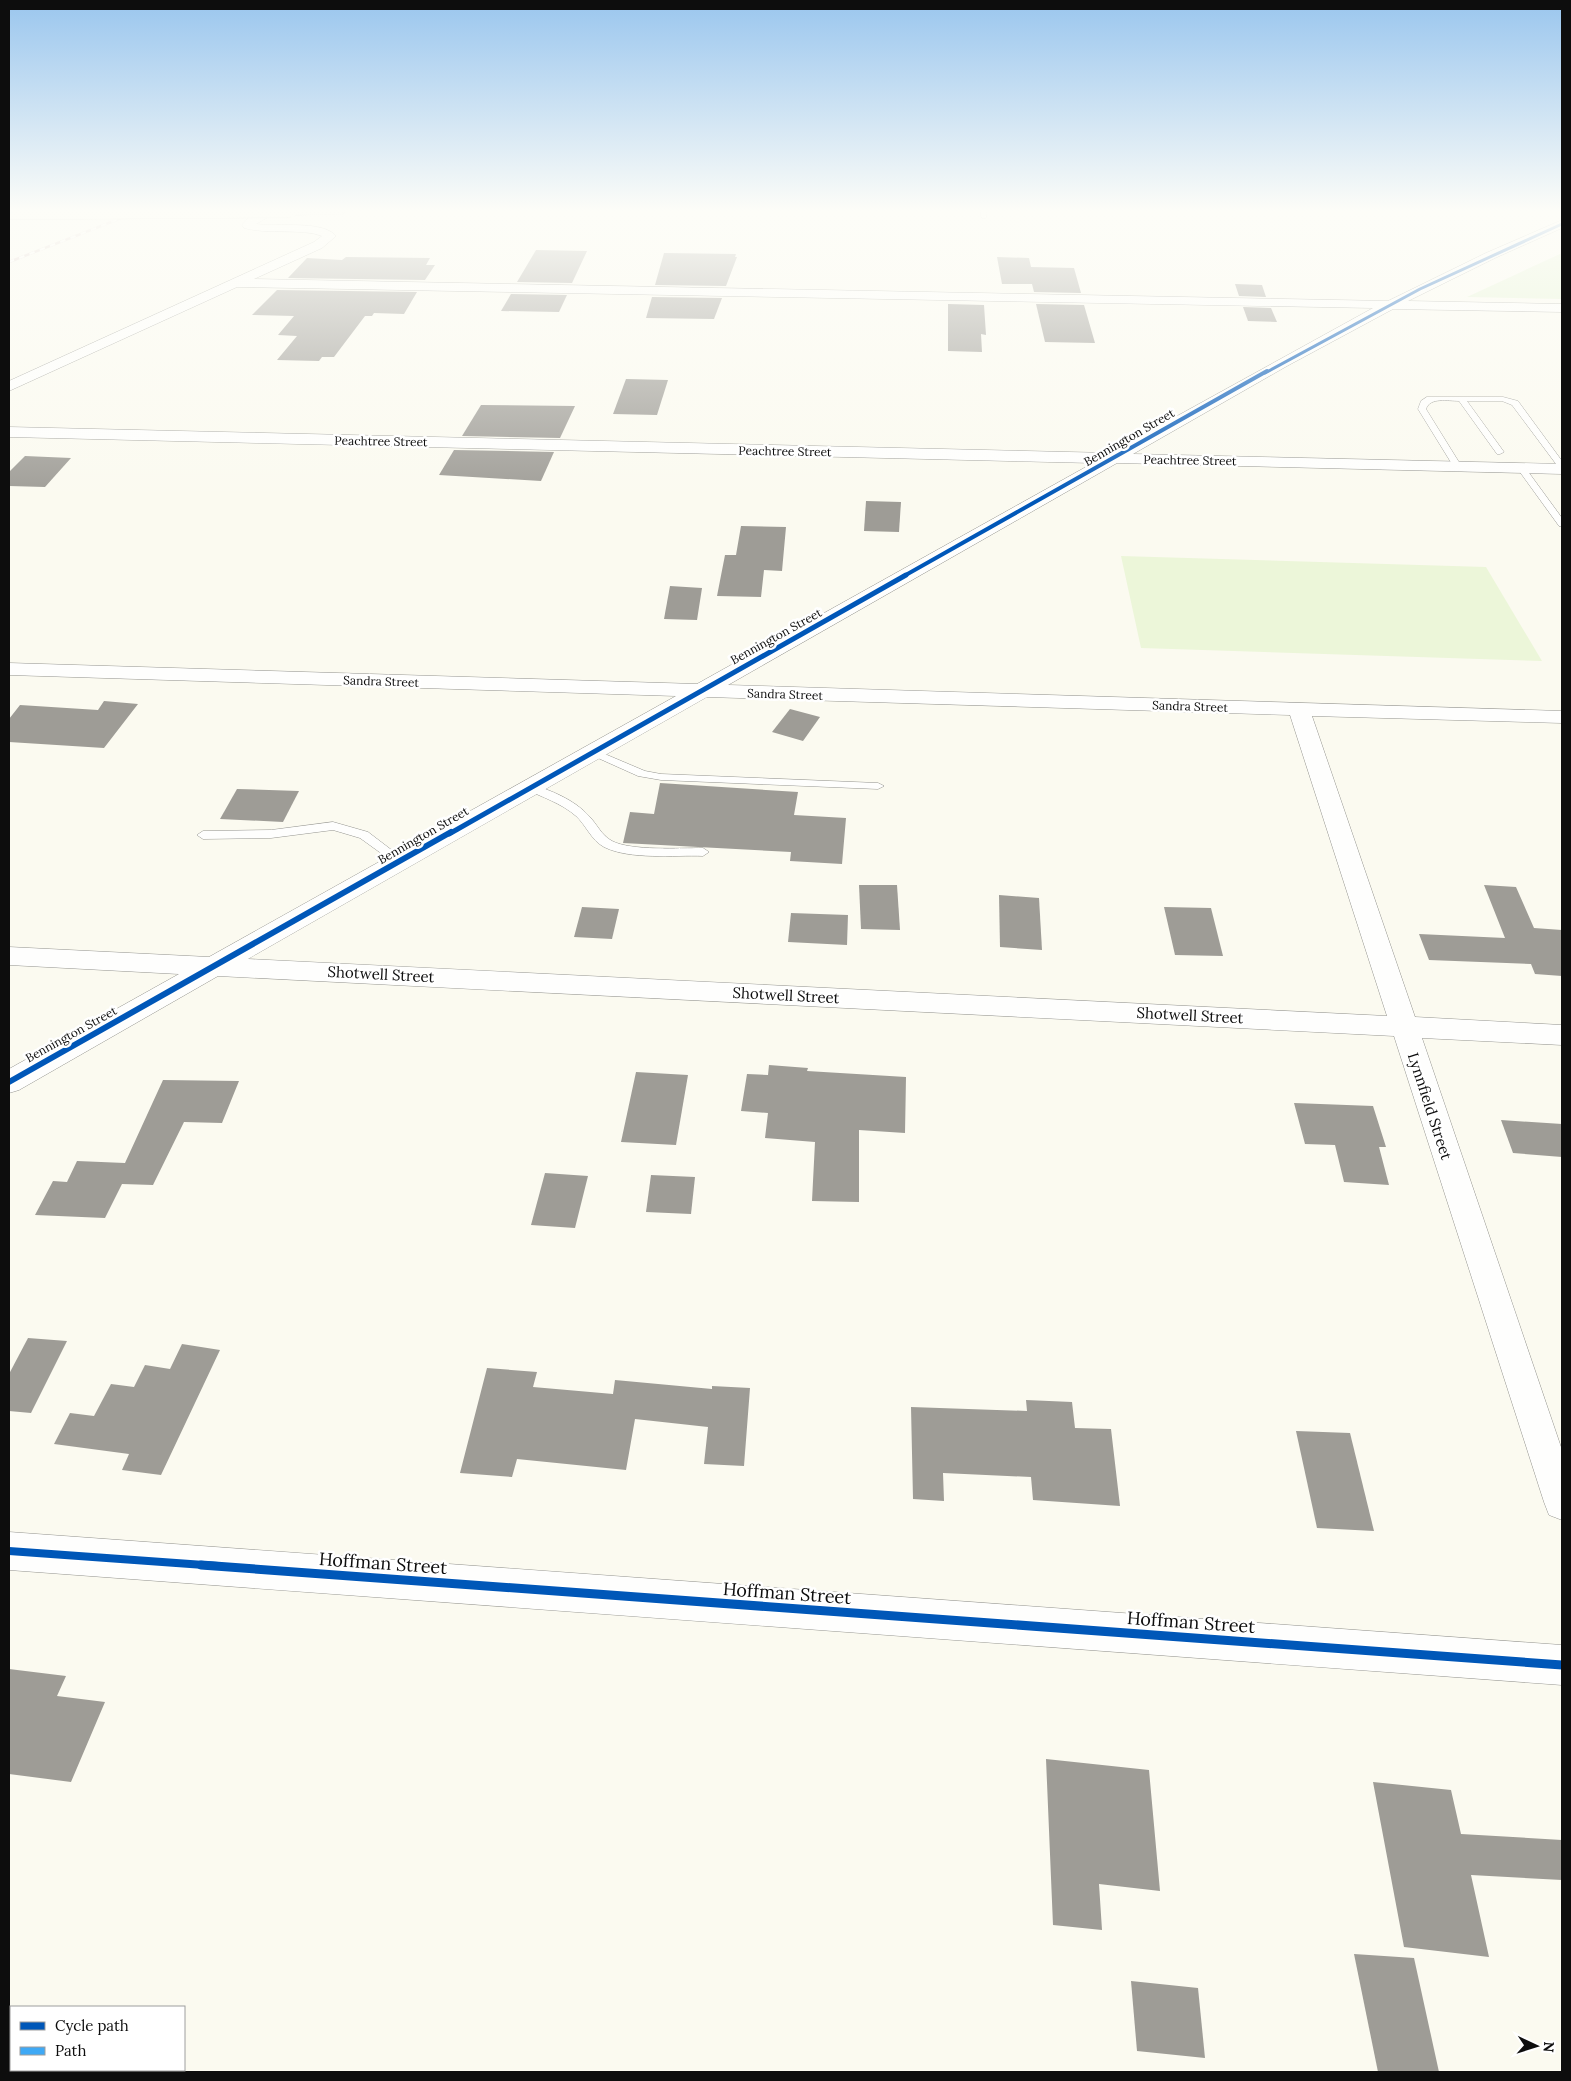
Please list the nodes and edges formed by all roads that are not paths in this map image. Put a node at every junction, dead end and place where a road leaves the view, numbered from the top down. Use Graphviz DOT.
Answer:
graph roads {
  1 [pos="183,307"];
  2 [pos="1384,307"];
  3 [pos="1484,307"];
  4 [pos="1562,308"];
  5 [pos="9,387"];
  6 [pos="1461,399"];
  7 [pos="9,432"];
  8 [pos="1500,452"];
  9 [pos="1115,459"];
  10 [pos="1458,467"];
  11 [pos="1521,468"];
  12 [pos="1562,468"];
  13 [pos="1562,524"];
  14 [pos="9,669"];
  15 [pos="701,691"];
  16 [pos="1299,709"];
  17 [pos="1562,717"];
  18 [pos="593,752"];
  19 [pos="878,786"];
  20 [pos="530,787"];
  21 [pos="203,835"];
  22 [pos="703,852"];
  23 [pos="400,861"];
  24 [pos="9,956"];
  25 [pos="216,966"];
  26 [pos="1403,1026"];
  27 [pos="1562,1035"];
  28 [pos="9,1082"];
  29 [pos="1562,1502"];
  30 [pos="9,1551"];
  31 [pos="1562,1665"];
  1 -- 5 [label="street"];
  2 -- 9 [label="street, Bennington Street"];
  3 -- 4 [label="street"];
  6 -- 8 [label="lane"];
  6 -- 10 [label="lane"];
  6 -- 12 [label="lane"];
  7 -- 9 [label="street, Peachtree Street"];
  9 -- 10 [label="street, Peachtree Street"];
  9 -- 15 [label="street, Bennington Street"];
  10 -- 11 [label="street, Peachtree Street"];
  11 -- 12 [label="street, Peachtree Street"];
  11 -- 13 [label="lane"];
  14 -- 15 [label="street, Sandra Street"];
  15 -- 16 [label="street, Sandra Street"];
  15 -- 18 [label="street, Bennington Street"];
  16 -- 17 [label="street, Sandra Street"];
  16 -- 26 [label="street, Lynnfield Street"];
  18 -- 19 [label="lane"];
  18 -- 20 [label="street, Bennington Street"];
  20 -- 22 [label="lane"];
  20 -- 23 [label="street, Bennington Street"];
  21 -- 23 [label="lane"];
  23 -- 25 [label="street, Bennington Street"];
  24 -- 25 [label="street, Shotwell Street"];
  25 -- 26 [label="street, Shotwell Street"];
  25 -- 28 [label="street, Bennington Street"];
  26 -- 27 [label="street, Shotwell Street"];
  26 -- 29 [label="street, Lynnfield Street"];
  30 -- 31 [label="street, Hoffman Street"];
}
